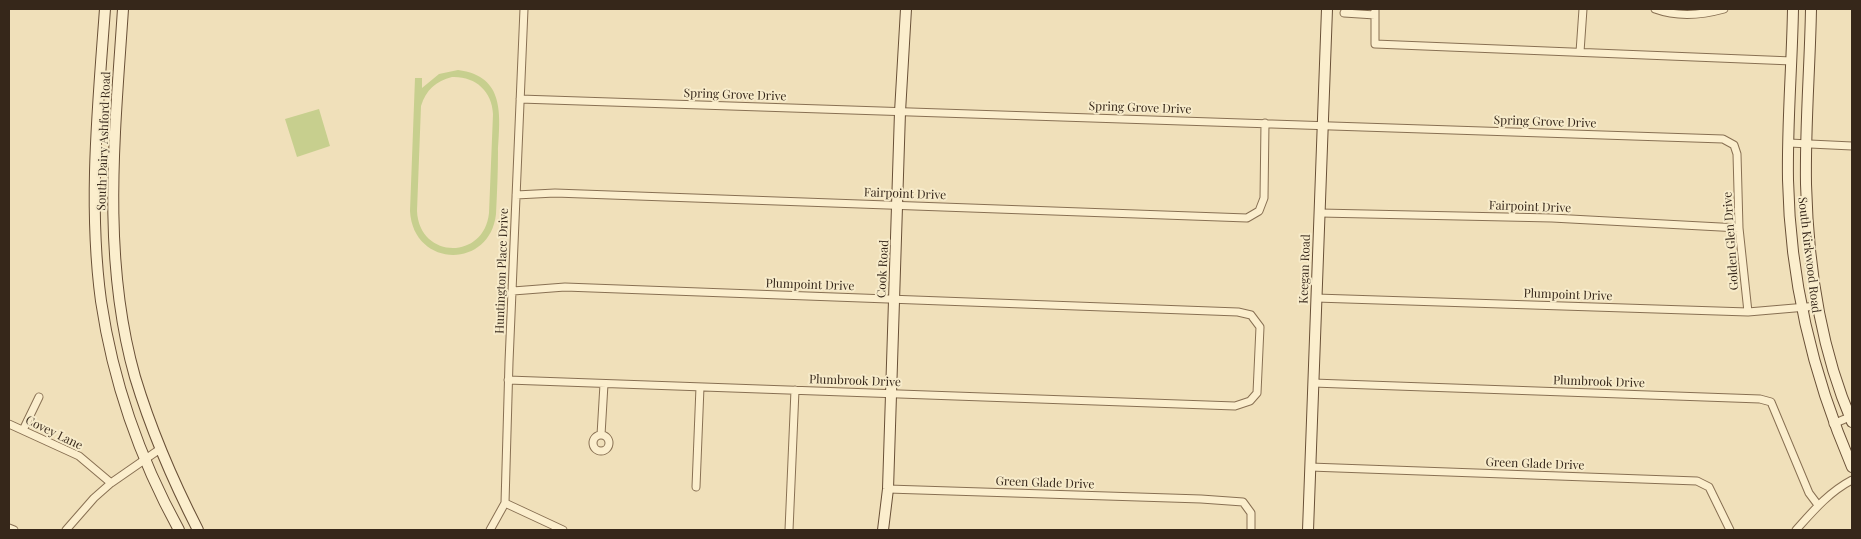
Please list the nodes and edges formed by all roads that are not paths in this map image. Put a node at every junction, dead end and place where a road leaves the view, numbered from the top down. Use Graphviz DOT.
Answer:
graph roads {
  1 [pos="105,9"];
  2 [pos="123,9"];
  3 [pos="524,9"];
  4 [pos="906,9"];
  5 [pos="1327,9"];
  6 [pos="1583,9"];
  7 [pos="1659,9"];
  8 [pos="1724,9"];
  9 [pos="1794,9"];
  10 [pos="1811,9"];
  11 [pos="1375,12"];
  12 [pos="1344,13"];
  13 [pos="1580,52"];
  14 [pos="101,61"];
  15 [pos="1792,61"];
  16 [pos="120,62"];
  17 [pos="520,99"];
  18 [pos="900,112"];
  19 [pos="1265,124"];
  20 [pos="1323,126"];
  21 [pos="1789,143"];
  22 [pos="1806,144"];
  23 [pos="1852,146"];
  24 [pos="1737,169"];
  25 [pos="95,186"];
  26 [pos="112,186"];
  27 [pos="516,195"];
  28 [pos="899,205"];
  29 [pos="1320,213"];
  30 [pos="1738,228"];
  31 [pos="513,291"];
  32 [pos="119,297"];
  33 [pos="1316,298"];
  34 [pos="101,299"];
  35 [pos="894,299"];
  36 [pos="1818,306"];
  37 [pos="1802,307"];
  38 [pos="1197,310"];
  39 [pos="1748,312"];
  40 [pos="508,380"];
  41 [pos="1313,383"];
  42 [pos="604,384"];
  43 [pos="700,387"];
  44 [pos="795,390"];
  45 [pos="891,393"];
  46 [pos="39,397"];
  47 [pos="1851,418"];
  48 [pos="9,424"];
  49 [pos="1833,424"];
  50 [pos="23,430"];
  51 [pos="601,434"];
  52 [pos="160,449"];
  53 [pos="144,460"];
  54 [pos="1310,467"];
  55 [pos="1852,467"];
  56 [pos="1852,480"];
  57 [pos="111,483"];
  58 [pos="696,487"];
  59 [pos="888,489"];
  60 [pos="505,503"];
  61 [pos="1818,505"];
  62 [pos="9,528"];
  63 [pos="14,530"];
  64 [pos="66,530"];
  65 [pos="179,530"];
  66 [pos="198,530"];
  67 [pos="490,530"];
  68 [pos="563,530"];
  69 [pos="789,530"];
  70 [pos="883,530"];
  71 [pos="1251,530"];
  72 [pos="1308,530"];
  73 [pos="1730,530"];
  74 [pos="1796,530"];
  1 -- 14 [label="main road, South Dairy Ashford Road"];
  2 -- 16 [label="main road, South Dairy Ashford Road"];
  3 -- 17 [label="street, Huntington Place Drive"];
  4 -- 18 [label="main road, Cook Road"];
  5 -- 20 [label="main road, Keegan Road"];
  6 -- 13 [label="street"];
  7 -- 8 [label="street"];
  9 -- 15 [label="main road, South Kirkwood Road"];
  10 -- 22 [label="main road, South Kirkwood Road"];
  11 -- 12 [label="street"];
  11 -- 13 [label="street"];
  13 -- 15 [label="street"];
  14 -- 16 [label="main road"];
  14 -- 25 [label="main road, South Dairy Ashford Road"];
  15 -- 21 [label="main road, South Kirkwood Road"];
  16 -- 26 [label="main road, South Dairy Ashford Road"];
  17 -- 18 [label="street, Spring Grove Drive"];
  17 -- 27 [label="street, Huntington Place Drive"];
  18 -- 19 [label="street, Spring Grove Drive"];
  18 -- 28 [label="main road, Cook Road"];
  19 -- 20 [label="street, Spring Grove Drive"];
  19 -- 28 [label="street, Fairpoint Drive"];
  20 -- 24 [label="street, Spring Grove Drive"];
  20 -- 29 [label="main road, Keegan Road"];
  21 -- 22 [label="street"];
  21 -- 37 [label="main road, South Kirkwood Road"];
  22 -- 23 [label="street"];
  22 -- 36 [label="main road, South Kirkwood Road"];
  24 -- 30 [label="street, Golden Glen Drive"];
  25 -- 26 [label="main road"];
  25 -- 34 [label="main road, South Dairy Ashford Road"];
  26 -- 32 [label="main road, South Dairy Ashford Road"];
  27 -- 28 [label="street, Fairpoint Drive"];
  27 -- 31 [label="street, Huntington Place Drive"];
  28 -- 35 [label="main road, Cook Road"];
  29 -- 30 [label="street, Fairpoint Drive"];
  29 -- 33 [label="main road, Keegan Road"];
  30 -- 39 [label="street, Golden Glen Drive"];
  31 -- 35 [label="street, Plumpoint Drive"];
  31 -- 40 [label="street, Huntington Place Drive"];
  32 -- 34 [label="main road"];
  32 -- 52 [label="main road, South Dairy Ashford Road"];
  33 -- 39 [label="street, Plumpoint Drive"];
  33 -- 41 [label="main road, Keegan Road"];
  34 -- 53 [label="main road, South Dairy Ashford Road"];
  35 -- 38 [label="street, Plumpoint Drive"];
  35 -- 45 [label="main road, Cook Road"];
  36 -- 37 [label="street, Plumpoint Drive"];
  36 -- 47 [label="main road, South Kirkwood Road"];
  37 -- 39 [label="street, Plumpoint Drive"];
  37 -- 49 [label="main road, South Kirkwood Road"];
  38 -- 45 [label="street, Plumbrook Drive"];
  40 -- 42 [label="street, Plumbrook Drive"];
  40 -- 60 [label="street, Huntington Place Drive"];
  41 -- 54 [label="main road, Keegan Road"];
  41 -- 61 [label="street, Plumbrook Drive"];
  42 -- 43 [label="street, Plumbrook Drive"];
  42 -- 51 [label="street"];
  43 -- 44 [label="street, Plumbrook Drive"];
  43 -- 58 [label="street"];
  44 -- 45 [label="street, Plumbrook Drive"];
  44 -- 69 [label="street"];
  45 -- 59 [label="main road, Cook Road"];
  46 -- 50 [label="street"];
  47 -- 49 [label="street"];
  48 -- 50 [label="street, Covey Lane"];
  49 -- 55 [label="main road, South Kirkwood Road"];
  50 -- 57 [label="street, Covey Lane"];
  52 -- 53 [label="street"];
  52 -- 66 [label="main road, South Dairy Ashford Road"];
  53 -- 57 [label="street"];
  53 -- 65 [label="main road, South Dairy Ashford Road"];
  54 -- 72 [label="main road, Keegan Road"];
  54 -- 73 [label="street, Green Glade Drive"];
  56 -- 61 [label="street"];
  57 -- 64 [label="street"];
  59 -- 70 [label="main road, Cook Road"];
  59 -- 71 [label="street, Green Glade Drive"];
  60 -- 67 [label="street, Huntington Place Drive"];
  60 -- 68 [label="street"];
  61 -- 74 [label="street"];
  62 -- 63 [label="street"];
}
